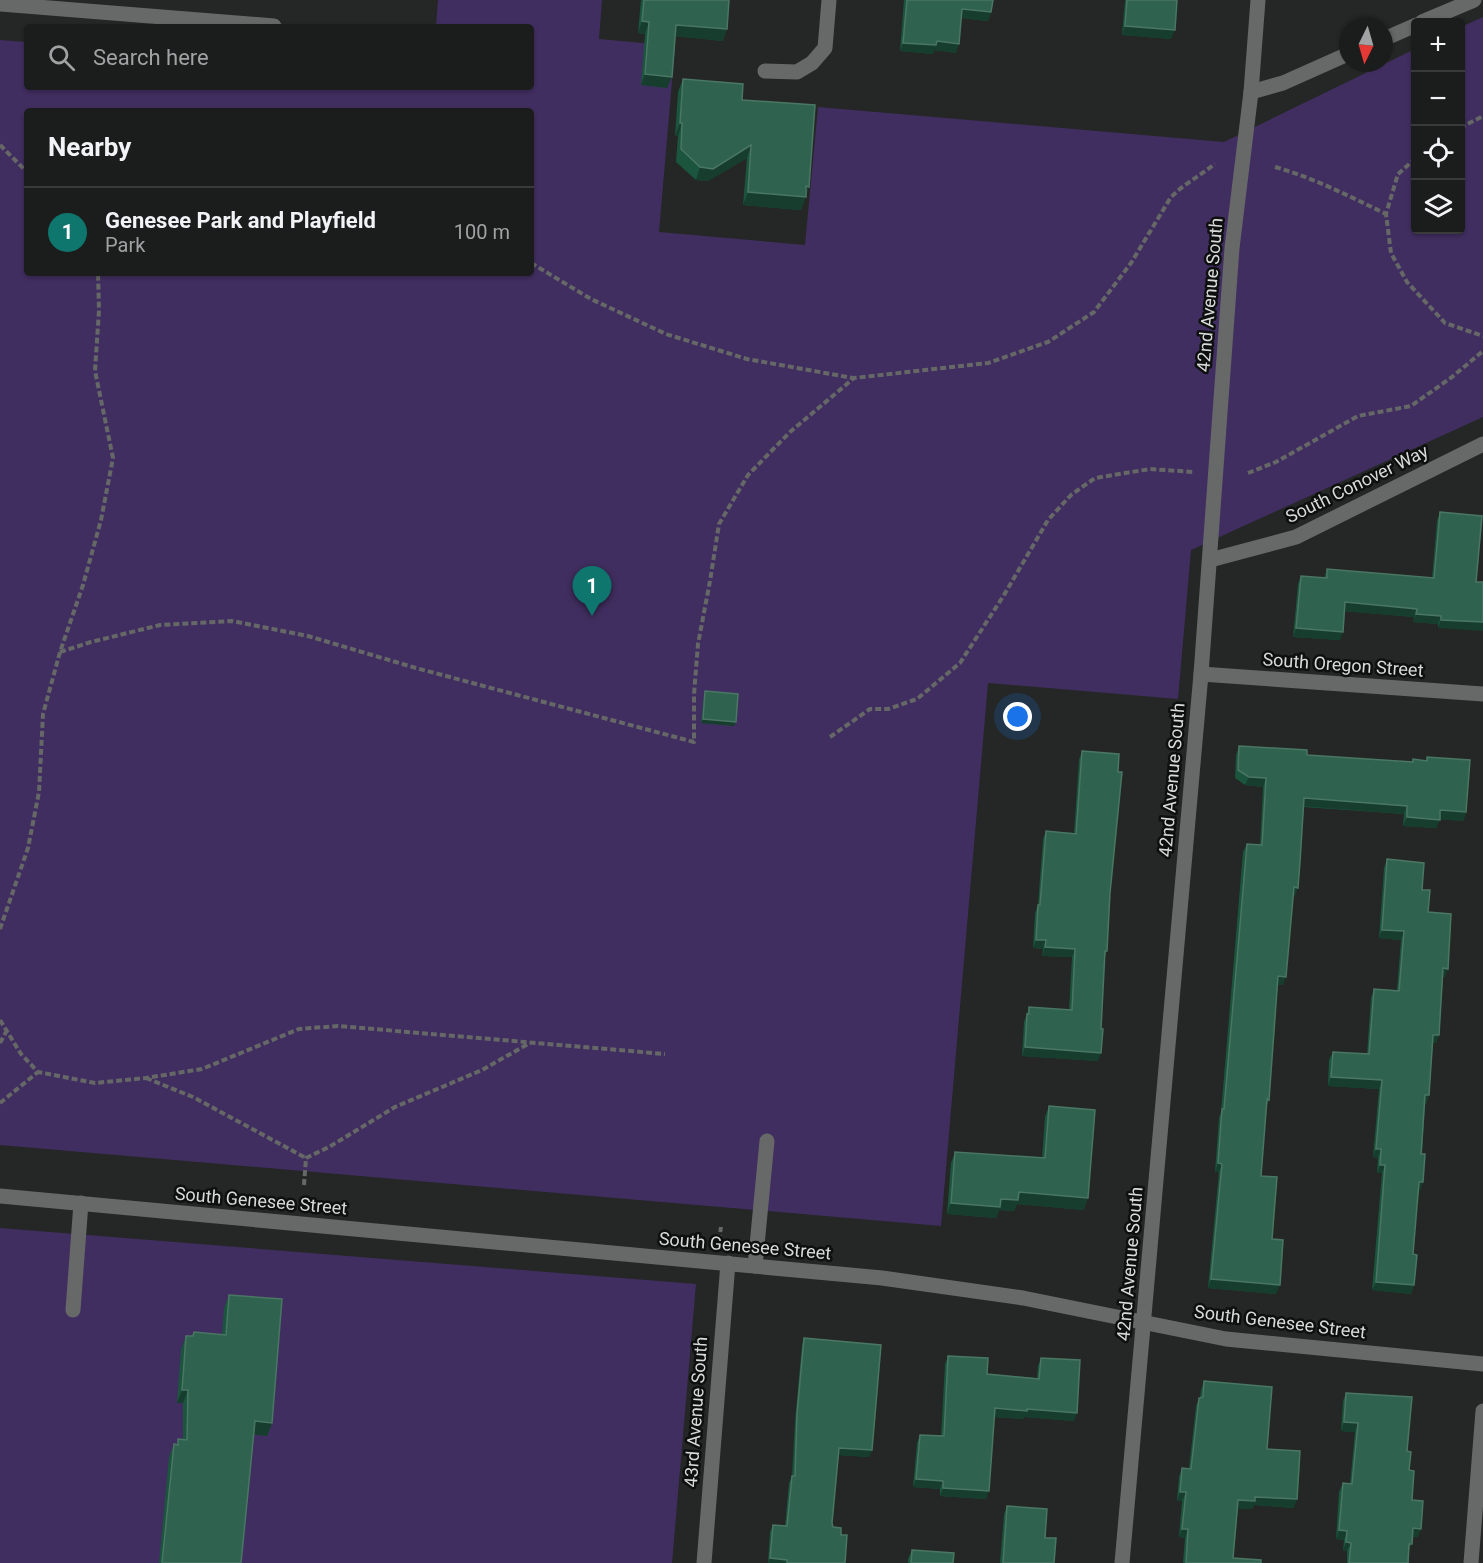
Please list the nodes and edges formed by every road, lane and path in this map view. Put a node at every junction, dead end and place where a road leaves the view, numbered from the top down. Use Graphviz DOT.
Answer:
graph roads {
  1 [pos="829,0"];
  2 [pos="1258,0"];
  3 [pos="1474,0"];
  4 [pos="0,4"];
  5 [pos="1431,18"];
  6 [pos="249,24"];
  7 [pos="1411,27"];
  8 [pos="1393,35"];
  9 [pos="1339,58"];
  10 [pos="765,71"];
  11 [pos="1251,92"];
  12 [pos="1483,116"];
  13 [pos="1465,126"];
  14 [pos="0,145"];
  15 [pos="1411,162"];
  16 [pos="1215,164"];
  17 [pos="1275,168"];
  18 [pos="24,169"];
  19 [pos="1386,214"];
  20 [pos="534,265"];
  21 [pos="98,276"];
  22 [pos="1483,336"];
  23 [pos="1483,351"];
  24 [pos="854,378"];
  25 [pos="1483,444"];
  26 [pos="1204,473"];
  27 [pos="1248,473"];
  28 [pos="1210,560"];
  29 [pos="60,652"];
  30 [pos="1201,674"];
  31 [pos="1483,694"];
  32 [pos="830,737"];
  33 [pos="0,929"];
  34 [pos="0,1020"];
  35 [pos="6,1031"];
  36 [pos="0,1043"];
  37 [pos="529,1043"];
  38 [pos="665,1054"];
  39 [pos="38,1072"];
  40 [pos="146,1078"];
  41 [pos="0,1103"];
  42 [pos="766,1141"];
  43 [pos="306,1158"];
  44 [pos="304,1185"];
  45 [pos="0,1196"];
  46 [pos="81,1203"];
  47 [pos="728,1263"];
  48 [pos="755,1266"];
  49 [pos="73,1310"];
  50 [pos="1144,1322"];
  51 [pos="1483,1364"];
  52 [pos="1483,1411"];
  53 [pos="704,1563"];
  54 [pos="1122,1563"];
  55 [pos="1472,1563"];
  1 -- 10 [label="street"];
  2 -- 11 [label="street, 42nd Avenue South"];
  3 -- 5 [label="street"];
  4 -- 6 [label="street"];
  7 -- 8 [label="street"];
  9 -- 11 [label="street"];
  11 -- 28 [label="street, 42nd Avenue South"];
  12 -- 13 [label="path"];
  14 -- 18 [label="path"];
  15 -- 19 [label="path"];
  16 -- 24 [label="path"];
  17 -- 19 [label="path"];
  19 -- 22 [label="path"];
  20 -- 24 [label="path"];
  21 -- 29 [label="path"];
  23 -- 27 [label="path"];
  24 -- 29 [label="path"];
  25 -- 28 [label="street, South Conover Way"];
  26 -- 32 [label="path"];
  28 -- 30 [label="street, 42nd Avenue South"];
  29 -- 33 [label="path"];
  30 -- 31 [label="street, South Oregon Street"];
  30 -- 50 [label="street, 42nd Avenue South"];
  34 -- 35 [label="path"];
  35 -- 36 [label="path"];
  35 -- 39 [label="path"];
  37 -- 38 [label="path"];
  37 -- 40 [label="path"];
  37 -- 43 [label="path"];
  39 -- 40 [label="path"];
  39 -- 41 [label="path"];
  40 -- 43 [label="path"];
  42 -- 48 [label="street"];
  43 -- 44 [label="path"];
  45 -- 46 [label="street, South Genesee Street"];
  46 -- 47 [label="street, South Genesee Street"];
  46 -- 49 [label="street"];
  47 -- 48 [label="street, South Genesee Street"];
  47 -- 53 [label="street, 43rd Avenue South"];
  48 -- 50 [label="street, South Genesee Street"];
  50 -- 51 [label="street, South Genesee Street"];
  50 -- 54 [label="street, 42nd Avenue South"];
  52 -- 55 [label="street"];
}
